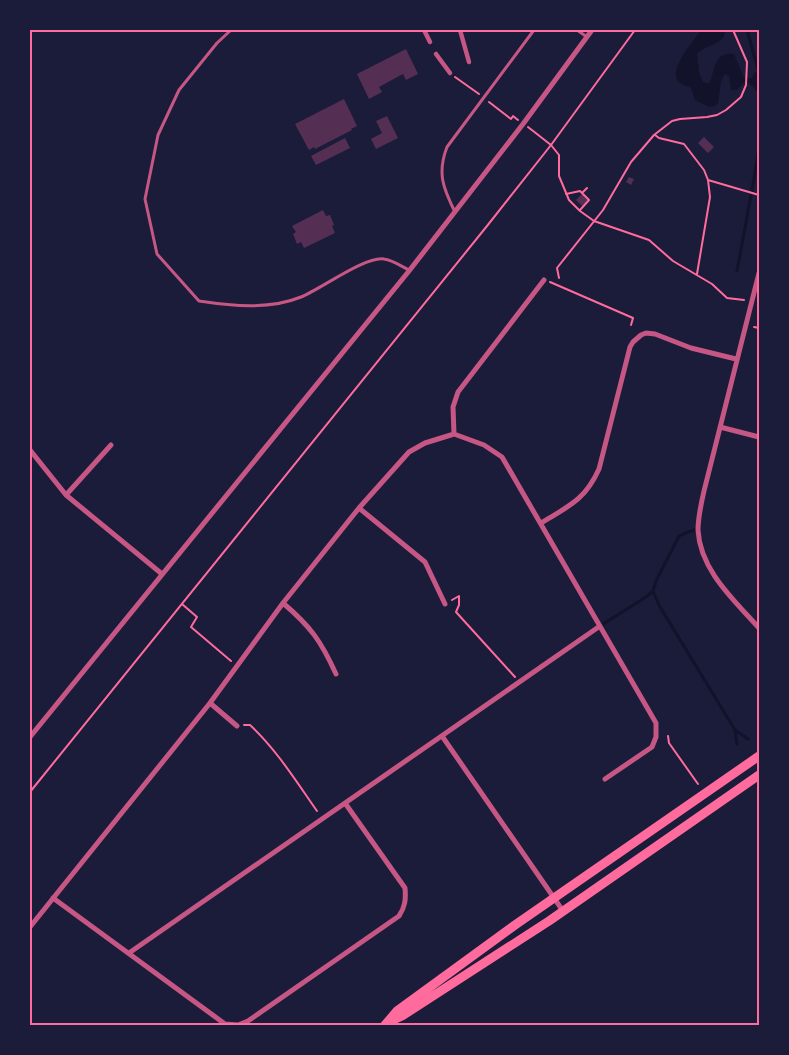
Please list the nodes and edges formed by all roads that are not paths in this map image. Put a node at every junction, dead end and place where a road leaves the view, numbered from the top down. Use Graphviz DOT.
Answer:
graph roads {
  1 [pos="231,30"];
  2 [pos="424,30"];
  3 [pos="460,30"];
  4 [pos="534,30"];
  5 [pos="577,30"];
  6 [pos="592,30"];
  7 [pos="587,37"];
  8 [pos="430,42"];
  9 [pos="436,54"];
  10 [pos="469,62"];
  11 [pos="450,73"];
  12 [pos="455,212"];
  13 [pos="409,271"];
  14 [pos="759,273"];
  15 [pos="544,280"];
  16 [pos="736,360"];
  17 [pos="720,427"];
  18 [pos="454,434"];
  19 [pos="759,436"];
  20 [pos="111,445"];
  21 [pos="30,450"];
  22 [pos="66,495"];
  23 [pos="359,508"];
  24 [pos="541,523"];
  25 [pos="162,574"];
  26 [pos="283,603"];
  27 [pos="446,604"];
  28 [pos="600,626"];
  29 [pos="759,628"];
  30 [pos="336,674"];
  31 [pos="210,703"];
  32 [pos="237,726"];
  33 [pos="442,736"];
  34 [pos="30,737"];
  35 [pos="759,756"];
  36 [pos="759,775"];
  37 [pos="605,779"];
  38 [pos="345,803"];
  39 [pos="53,898"];
  40 [pos="554,898"];
  41 [pos="563,911"];
  42 [pos="30,927"];
  43 [pos="129,953"];
  44 [pos="387,1024"];
  1 -- 13 [label="lane"];
  2 -- 8 [label="street"];
  3 -- 10 [label="street"];
  4 -- 12 [label="lane"];
  5 -- 7 [label="lane"];
  6 -- 7 [label="street"];
  7 -- 12 [label="street"];
  9 -- 11 [label="street"];
  12 -- 13 [label="street"];
  13 -- 25 [label="street"];
  14 -- 16 [label="street"];
  15 -- 18 [label="street"];
  16 -- 17 [label="street"];
  16 -- 24 [label="street"];
  17 -- 19 [label="street"];
  17 -- 29 [label="street"];
  18 -- 23 [label="street"];
  18 -- 24 [label="street"];
  20 -- 22 [label="street"];
  21 -- 22 [label="street"];
  22 -- 25 [label="street"];
  23 -- 26 [label="street"];
  23 -- 27 [label="street"];
  24 -- 28 [label="street"];
  25 -- 34 [label="street"];
  26 -- 30 [label="street"];
  26 -- 31 [label="street"];
  28 -- 33 [label="street"];
  28 -- 37 [label="street"];
  31 -- 32 [label="street"];
  31 -- 39 [label="street"];
  33 -- 38 [label="street"];
  33 -- 40 [label="street"];
  35 -- 40 [label="main road"];
  36 -- 41 [label="main road"];
  38 -- 43 [label="street"];
  38 -- 43 [label="street"];
  39 -- 42 [label="street"];
  39 -- 43 [label="street"];
  40 -- 41 [label="street"];
  40 -- 44 [label="main road"];
  41 -- 44 [label="main road"];
}
